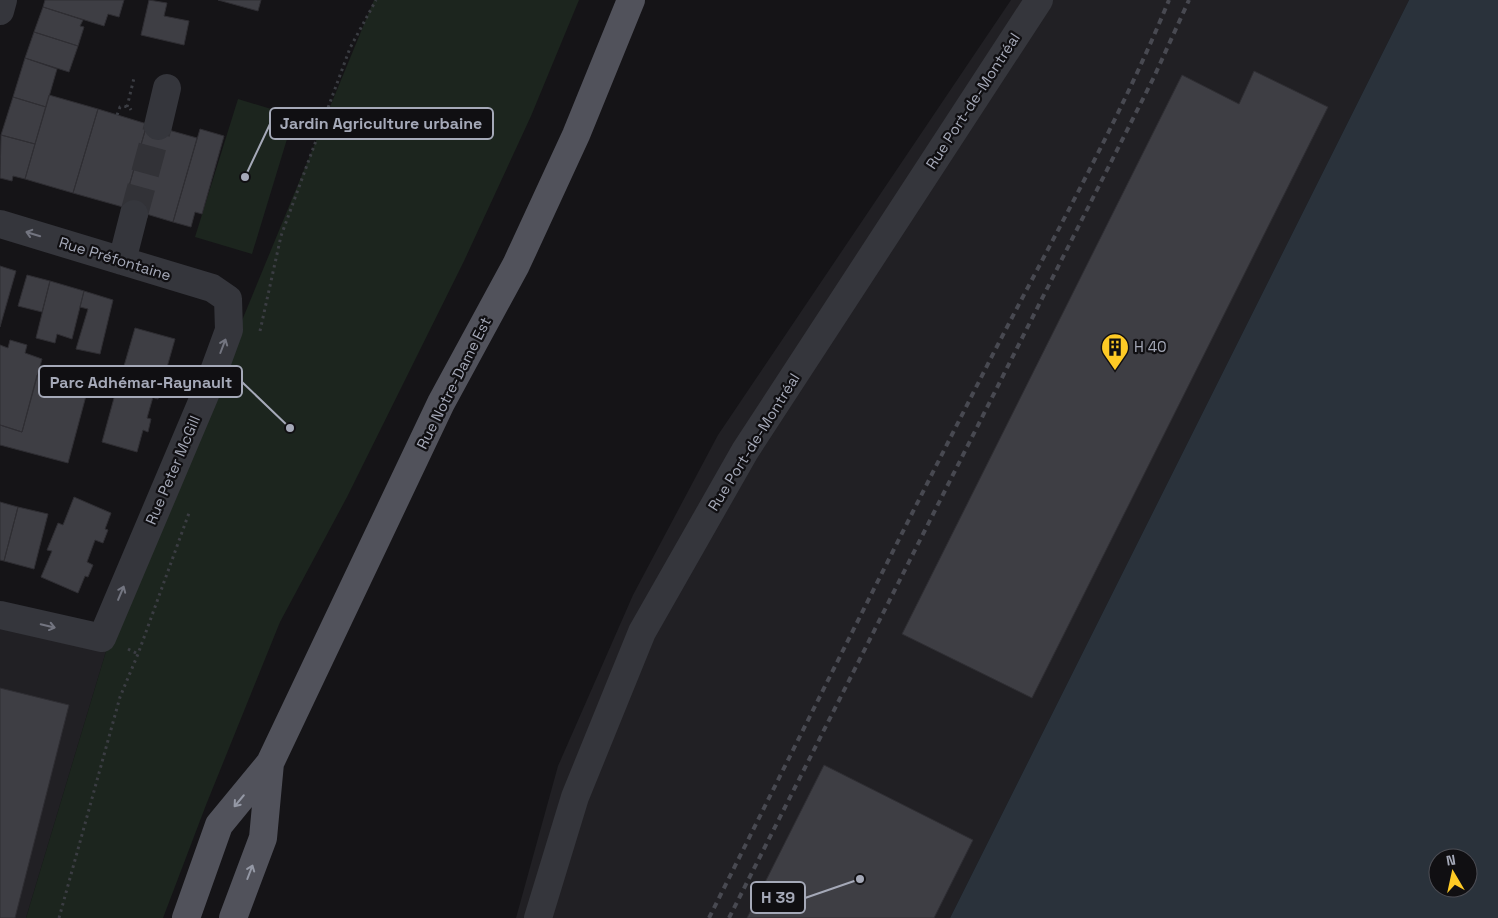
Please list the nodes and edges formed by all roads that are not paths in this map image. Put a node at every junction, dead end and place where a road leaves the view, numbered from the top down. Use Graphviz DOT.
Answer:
graph roads {
  1 [pos="3,0"];
  2 [pos="631,0"];
  3 [pos="1039,0"];
  4 [pos="0,10"];
  5 [pos="167,88"];
  6 [pos="158,126"];
  7 [pos="134,214"];
  8 [pos="0,224"];
  9 [pos="122,261"];
  10 [pos="228,299"];
  11 [pos="0,615"];
  12 [pos="270,764"];
  13 [pos="186,918"];
  14 [pos="233,918"];
  15 [pos="538,918"];
  1 -- 4 [label="street"];
  2 -- 12 [label="main road, Rue Notre-Dame Est"];
  3 -- 15 [label="street, Rue Port-de-Montréal"];
  5 -- 6 [label="street"];
  7 -- 9 [label="street"];
  9 -- 8 [label="street, Rue Préfontaine, one-way"];
  9 -- 10 [label="street, Rue Préfontaine"];
  11 -- 10 [label="street, Rue Peter McGill, one-way"];
  12 -- 13 [label="main road, Rue Notre-Dame Est, one-way"];
  14 -- 12 [label="main road, Rue Notre-Dame Est, one-way"];
}
